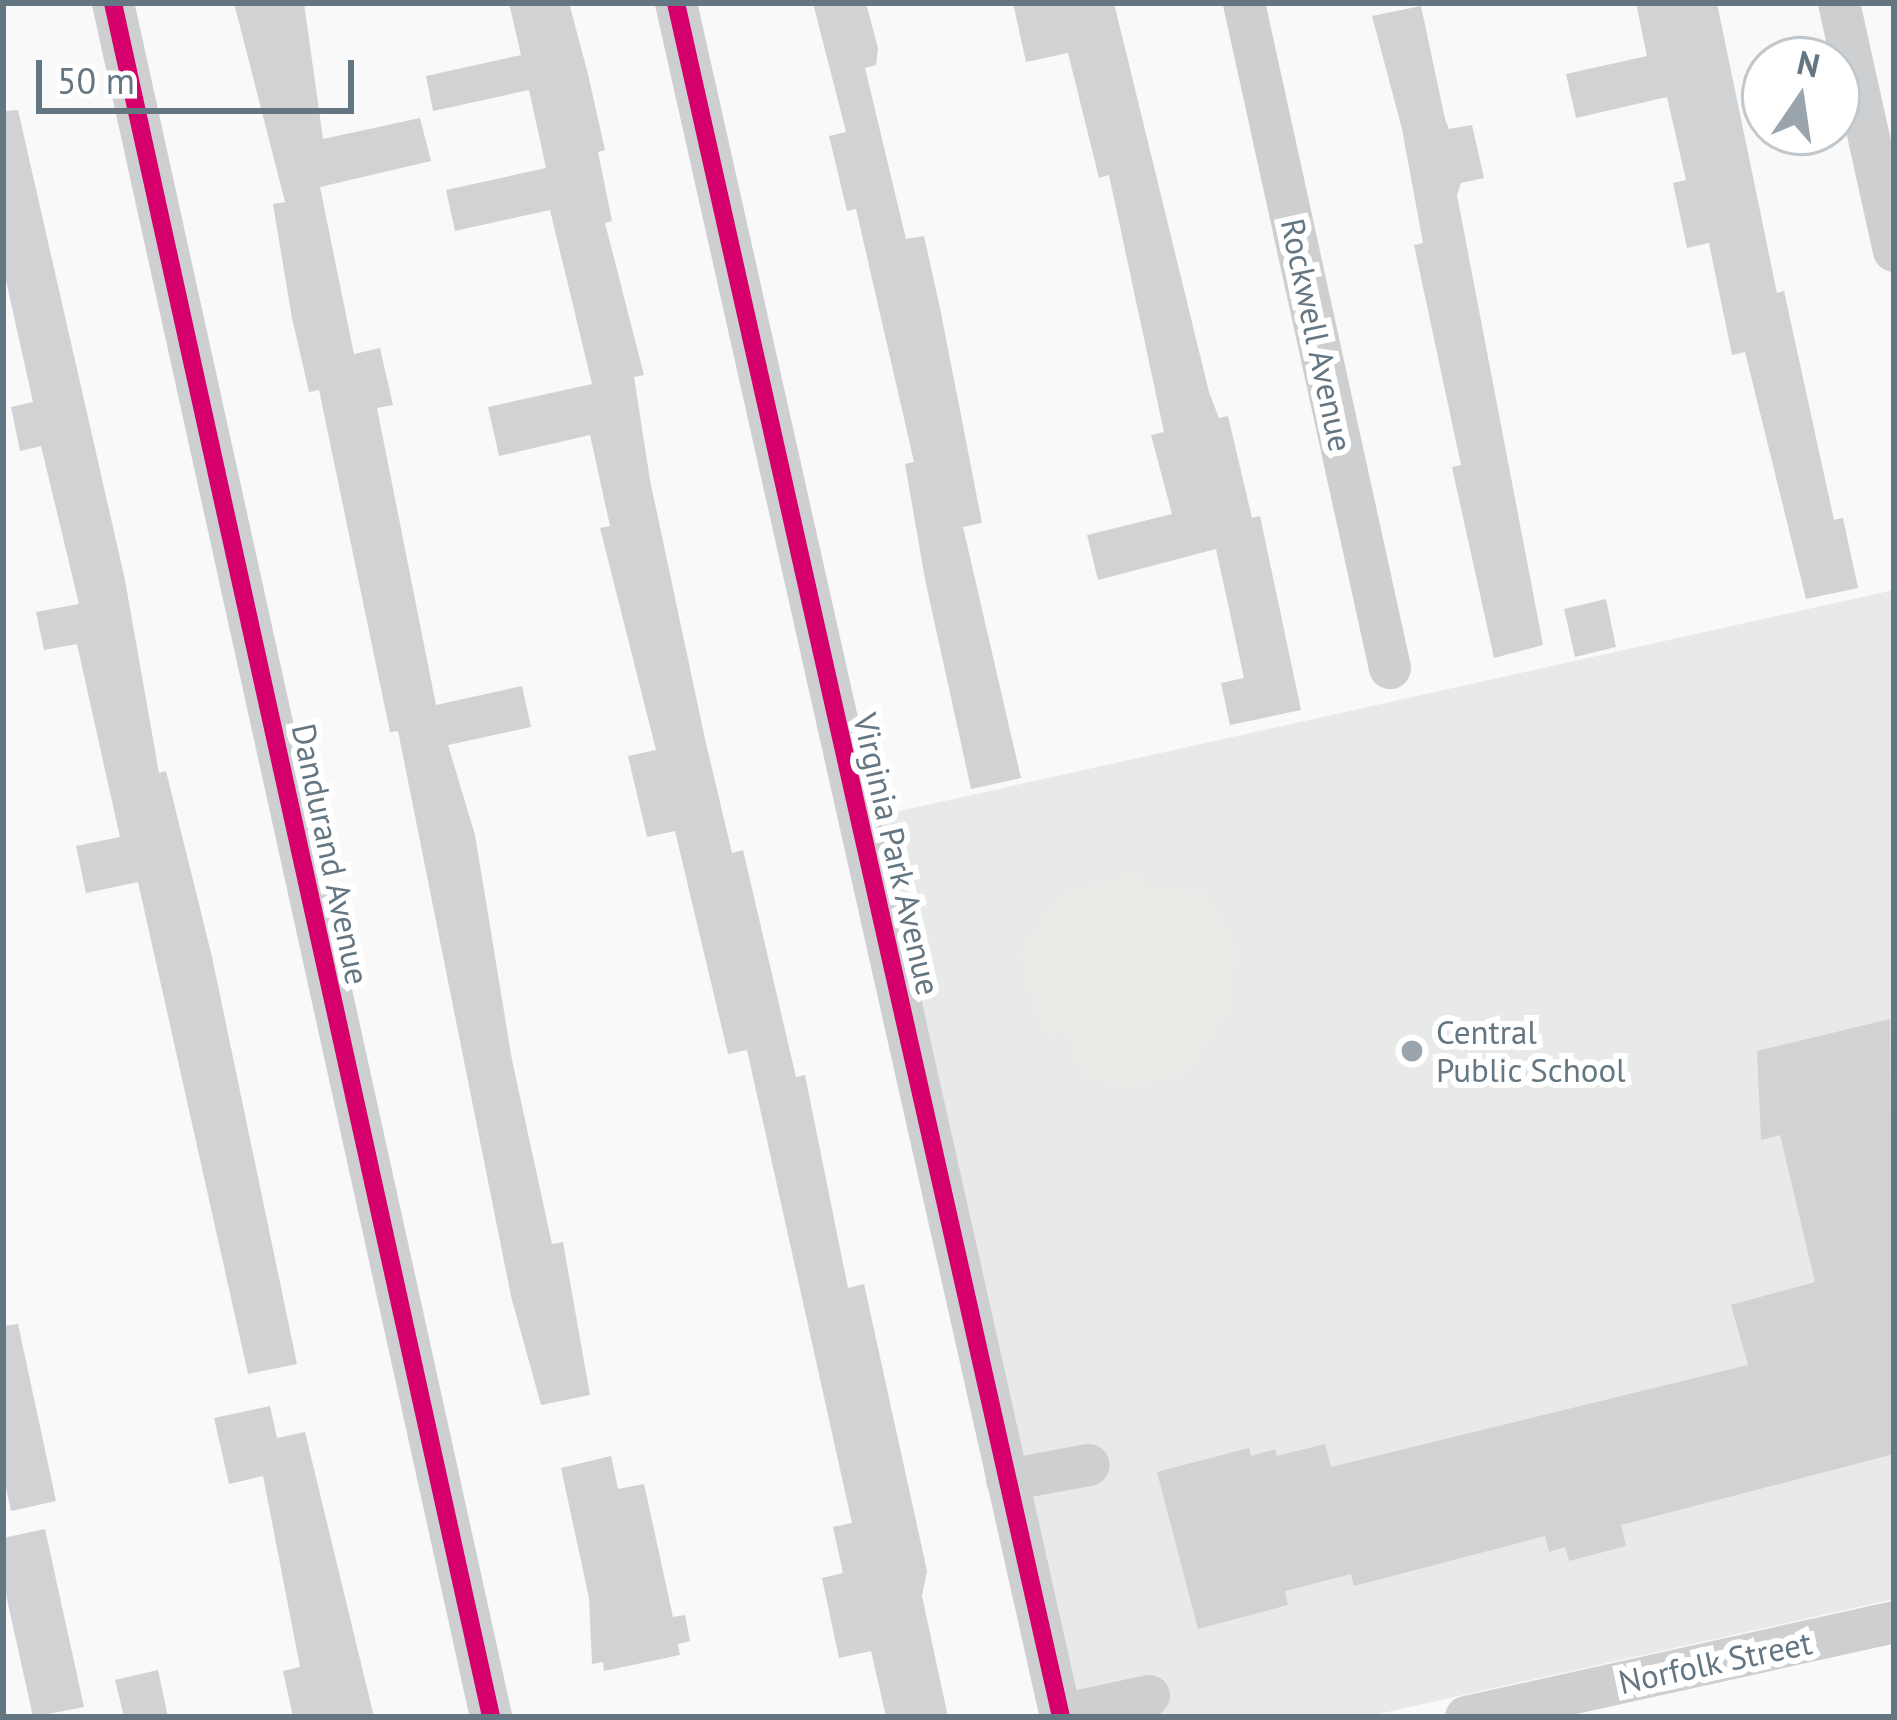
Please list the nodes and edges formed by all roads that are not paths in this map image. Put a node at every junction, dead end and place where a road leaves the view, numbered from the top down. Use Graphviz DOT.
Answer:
graph roads {
  1 [pos="113,3"];
  2 [pos="676,3"];
  3 [pos="1244,3"];
  4 [pos="1839,3"];
  5 [pos="1894,250"];
  6 [pos="1390,668"];
  7 [pos="1089,1465"];
  8 [pos="1007,1480"];
  9 [pos="1894,1622"];
  10 [pos="1149,1696"];
  11 [pos="1623,1700"];
  12 [pos="1060,1716"];
  13 [pos="491,1717"];
  14 [pos="1466,1717"];
  1 -- 13 [label="street, Dandurand Avenue"];
  2 -- 8 [label="street, Virginia Park Avenue"];
  3 -- 6 [label="street, Rockwell Avenue"];
  4 -- 5 [label="street"];
  7 -- 8 [label="street"];
  8 -- 12 [label="street, Virginia Park Avenue"];
  9 -- 11 [label="street, Norfolk Street"];
  10 -- 12 [label="street"];
  11 -- 14 [label="street, Norfolk Street"];
}
